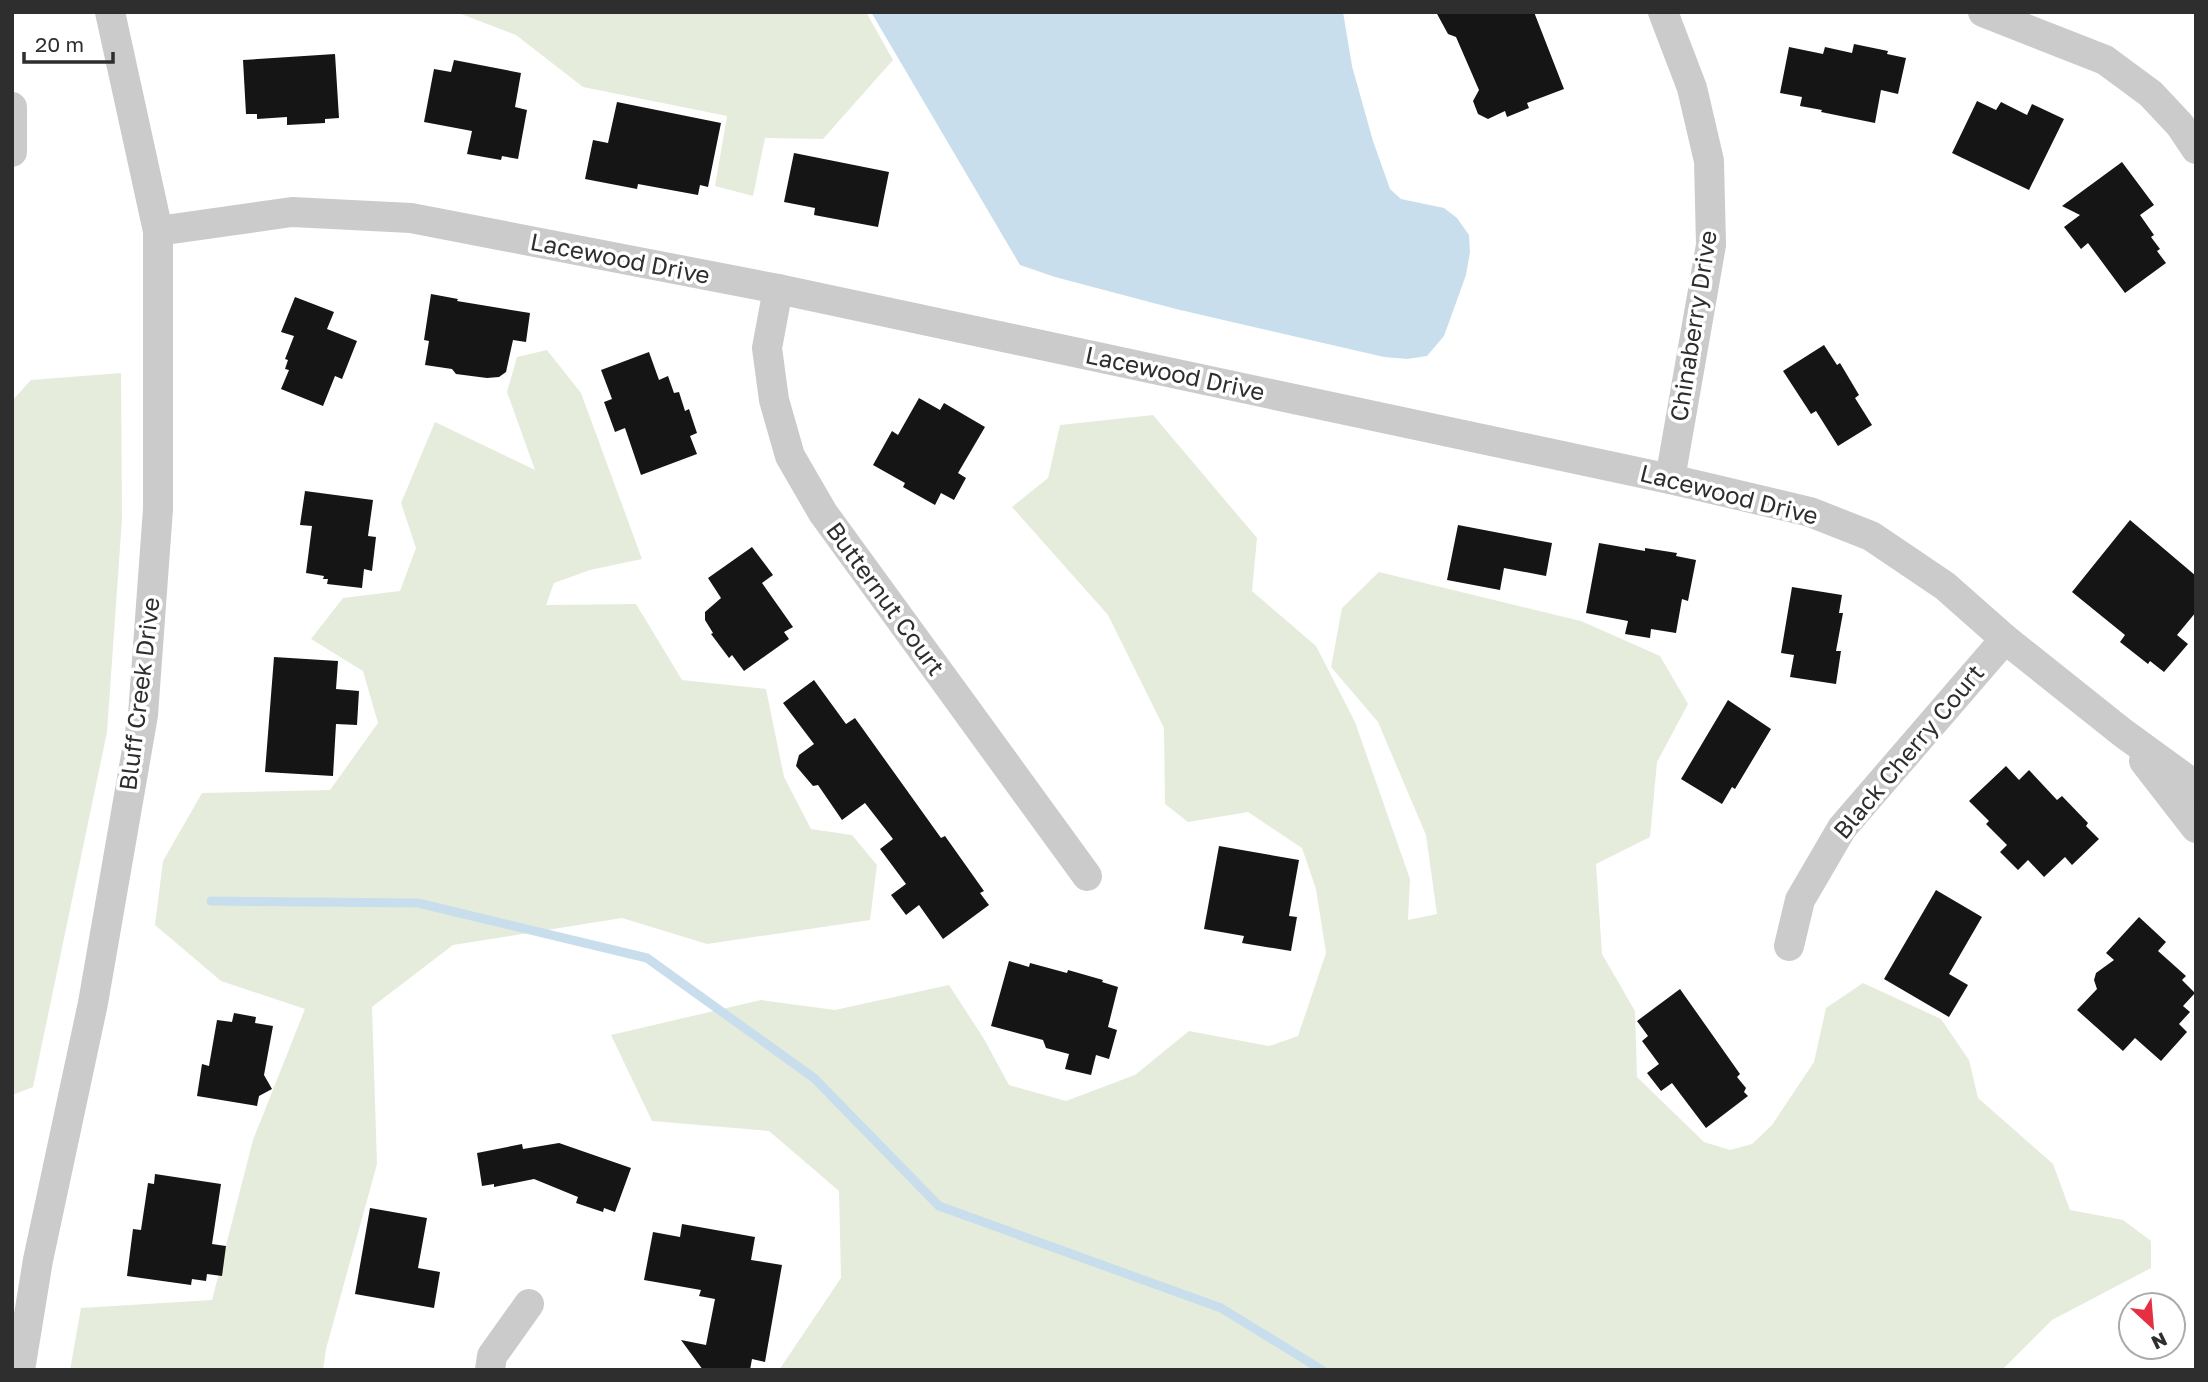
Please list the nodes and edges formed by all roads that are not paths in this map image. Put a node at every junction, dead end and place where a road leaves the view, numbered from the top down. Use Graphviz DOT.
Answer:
graph roads {
  1 [pos="110,12"];
  2 [pos="1663,12"];
  3 [pos="1983,12"];
  4 [pos="12,107"];
  5 [pos="2196,149"];
  6 [pos="12,152"];
  7 [pos="158,231"];
  8 [pos="778,289"];
  9 [pos="1670,479"];
  10 [pos="2005,639"];
  11 [pos="2123,733"];
  12 [pos="2196,786"];
  13 [pos="2196,828"];
  14 [pos="1087,876"];
  15 [pos="1789,946"];
  16 [pos="528,1304"];
  17 [pos="20,1370"];
  18 [pos="490,1370"];
  1 -- 7 [label="street, Bluff Creek Drive"];
  2 -- 9 [label="street, Chinaberry Drive"];
  3 -- 5 [label="street"];
  4 -- 6 [label="street"];
  7 -- 8 [label="street, Lacewood Drive"];
  7 -- 17 [label="street, Bluff Creek Drive"];
  8 -- 9 [label="street, Lacewood Drive"];
  8 -- 14 [label="street, Butternut Court"];
  9 -- 10 [label="street, Lacewood Drive"];
  10 -- 11 [label="street, Lacewood Drive"];
  10 -- 15 [label="street, Black Cherry Court"];
  11 -- 12 [label="street"];
  11 -- 13 [label="street"];
  16 -- 18 [label="street"];
}
